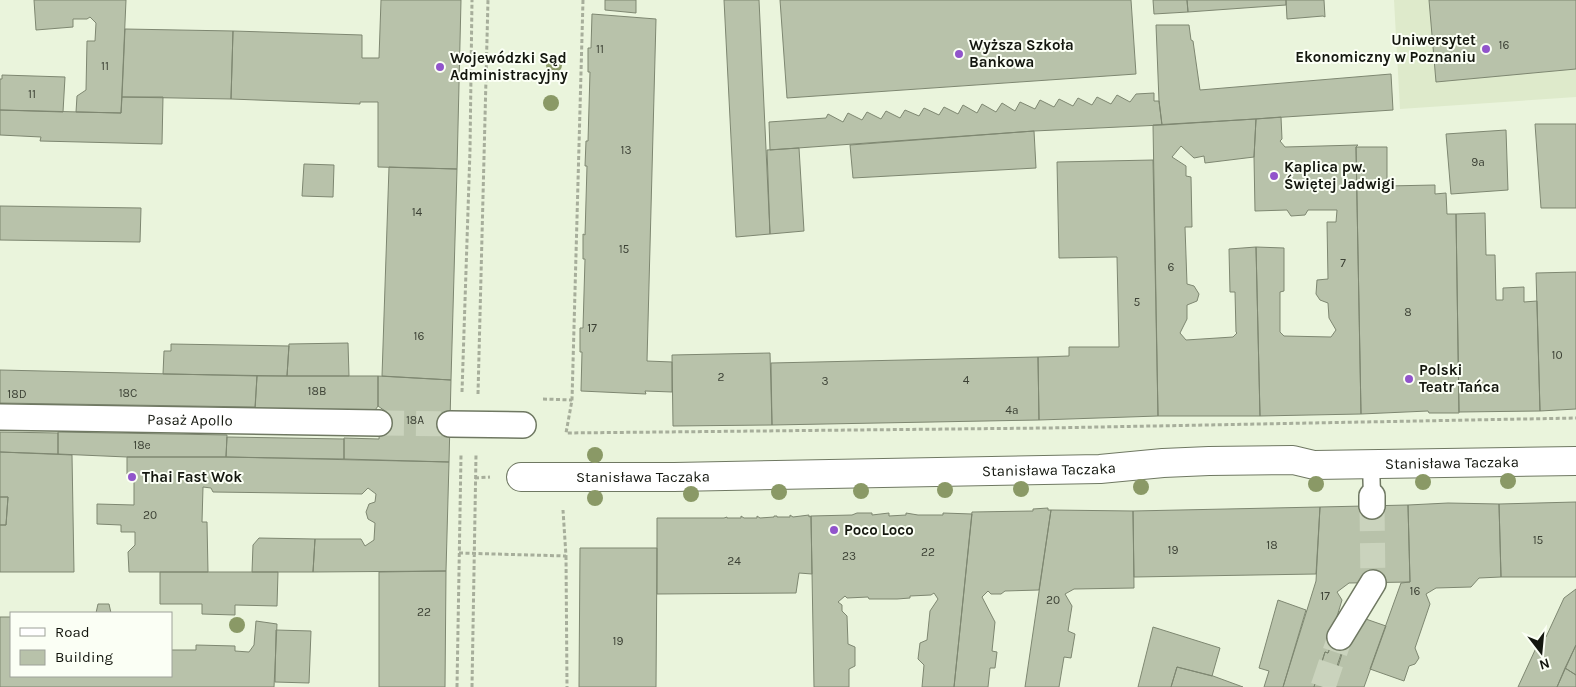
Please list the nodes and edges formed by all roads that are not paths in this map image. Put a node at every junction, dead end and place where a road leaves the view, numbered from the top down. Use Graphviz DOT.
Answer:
graph roads {
  1 [pos="0,416"];
  2 [pos="380,423"];
  3 [pos="463,425"];
  4 [pos="523,425"];
  5 [pos="1576,461"];
  6 [pos="1371,464"];
  7 [pos="521,477"];
  8 [pos="1372,501"];
  9 [pos="1373,583"];
  10 [pos="1340,637"];
  1 -- 2 [label="street, Pasaż Apollo"];
  3 -- 4 [label="street"];
  5 -- 6 [label="street, Stanisława Taczaka"];
  6 -- 7 [label="street, Stanisława Taczaka"];
  6 -- 8 [label="lane"];
  9 -- 10 [label="street"];
}
